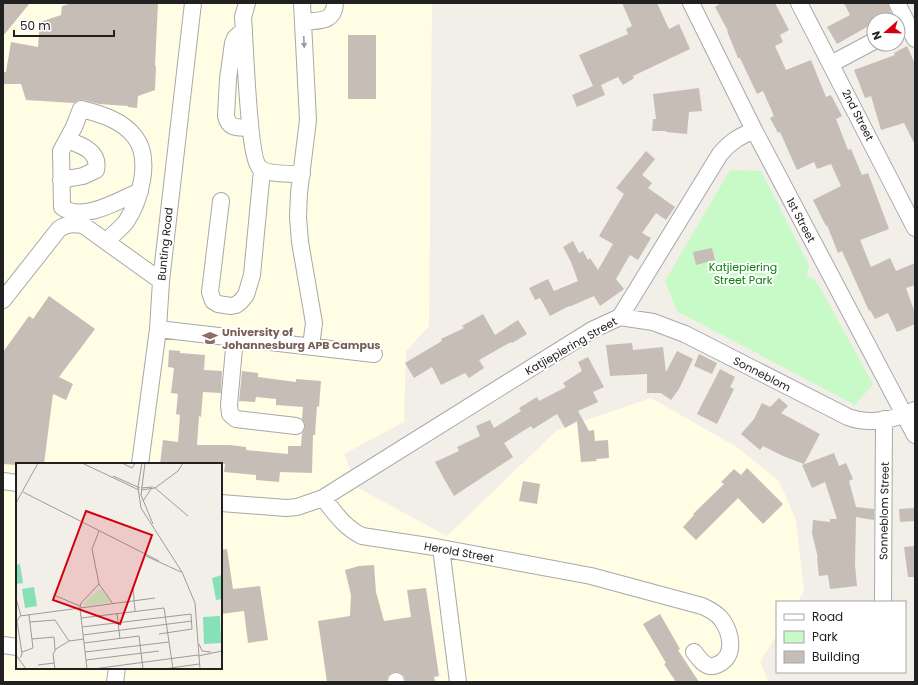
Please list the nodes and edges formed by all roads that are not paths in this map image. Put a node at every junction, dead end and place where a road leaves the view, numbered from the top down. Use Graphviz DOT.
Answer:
graph roads {
  1 [pos="194,3"];
  2 [pos="200,3"];
  3 [pos="204,3"];
  4 [pos="247,3"];
  5 [pos="302,3"];
  6 [pos="335,3"];
  7 [pos="691,3"];
  8 [pos="799,3"];
  9 [pos="897,3"];
  10 [pos="303,22"];
  11 [pos="191,24"];
  12 [pos="907,24"];
  13 [pos="244,30"];
  14 [pos="915,39"];
  15 [pos="866,45"];
  16 [pos="831,64"];
  17 [pos="250,128"];
  18 [pos="754,130"];
  19 [pos="67,140"];
  20 [pos="262,170"];
  21 [pos="302,174"];
  22 [pos="62,180"];
  23 [pos="140,191"];
  24 [pos="221,201"];
  25 [pos="915,228"];
  26 [pos="106,241"];
  27 [pos="161,281"];
  28 [pos="3,300"];
  29 [pos="620,317"];
  30 [pos="158,329"];
  31 [pos="235,337"];
  32 [pos="311,346"];
  33 [pos="374,354"];
  34 [pos="910,413"];
  35 [pos="884,419"];
  36 [pos="296,426"];
  37 [pos="915,435"];
  38 [pos="141,457"];
  39 [pos="131,463"];
  40 [pos="3,481"];
  41 [pos="16,483"];
  42 [pos="323,498"];
  43 [pos="222,503"];
  44 [pos="441,548"];
  45 [pos="883,601"];
  46 [pos="3,646"];
  47 [pos="16,647"];
  48 [pos="694,652"];
  49 [pos="117,669"];
  50 [pos="115,682"];
  51 [pos="458,682"];
  1 -- 11 [label="street, Bunting Road"];
  2 -- 11 [label="street, Bunting Road"];
  3 -- 11 [label="street, Bunting Road"];
  4 -- 13 [label="street"];
  5 -- 10 [label="street"];
  6 -- 10 [label="street"];
  7 -- 18 [label="street, 1st Street"];
  8 -- 16 [label="street, 2nd Street"];
  9 -- 12 [label="street"];
  10 -- 21 [label="street, one-way"];
  11 -- 27 [label="street, Bunting Road"];
  12 -- 14 [label="street"];
  13 -- 17 [label="street"];
  13 -- 17 [label="street"];
  15 -- 16 [label="street"];
  16 -- 25 [label="street, 2nd Street"];
  17 -- 20 [label="street"];
  18 -- 29 [label="street, Katjiepiering Street"];
  18 -- 34 [label="street, 1st Street"];
  19 -- 22 [label="street"];
  19 -- 22 [label="street"];
  19 -- 23 [label="street"];
  20 -- 21 [label="street"];
  20 -- 24 [label="street"];
  21 -- 32 [label="street"];
  22 -- 23 [label="street"];
  23 -- 26 [label="street"];
  26 -- 27 [label="street"];
  26 -- 28 [label="street"];
  27 -- 30 [label="street, Bunting Road"];
  29 -- 35 [label="street, Sonneblom"];
  29 -- 42 [label="street, Katjiepiering Street"];
  30 -- 31 [label="street"];
  30 -- 38 [label="street, Bunting Road"];
  31 -- 32 [label="street"];
  31 -- 36 [label="street"];
  32 -- 33 [label="street"];
  34 -- 35 [label="street, Sonneblom"];
  34 -- 37 [label="street, 1st Street"];
  35 -- 45 [label="street, Sonneblom Street"];
  38 -- 39 [label="street"];
  40 -- 41 [label="street"];
  42 -- 43 [label="street"];
  42 -- 44 [label="street, Herold Street"];
  44 -- 48 [label="street, Herold Street"];
  44 -- 51 [label="street"];
  46 -- 47 [label="street"];
  49 -- 50 [label="street"];
}
